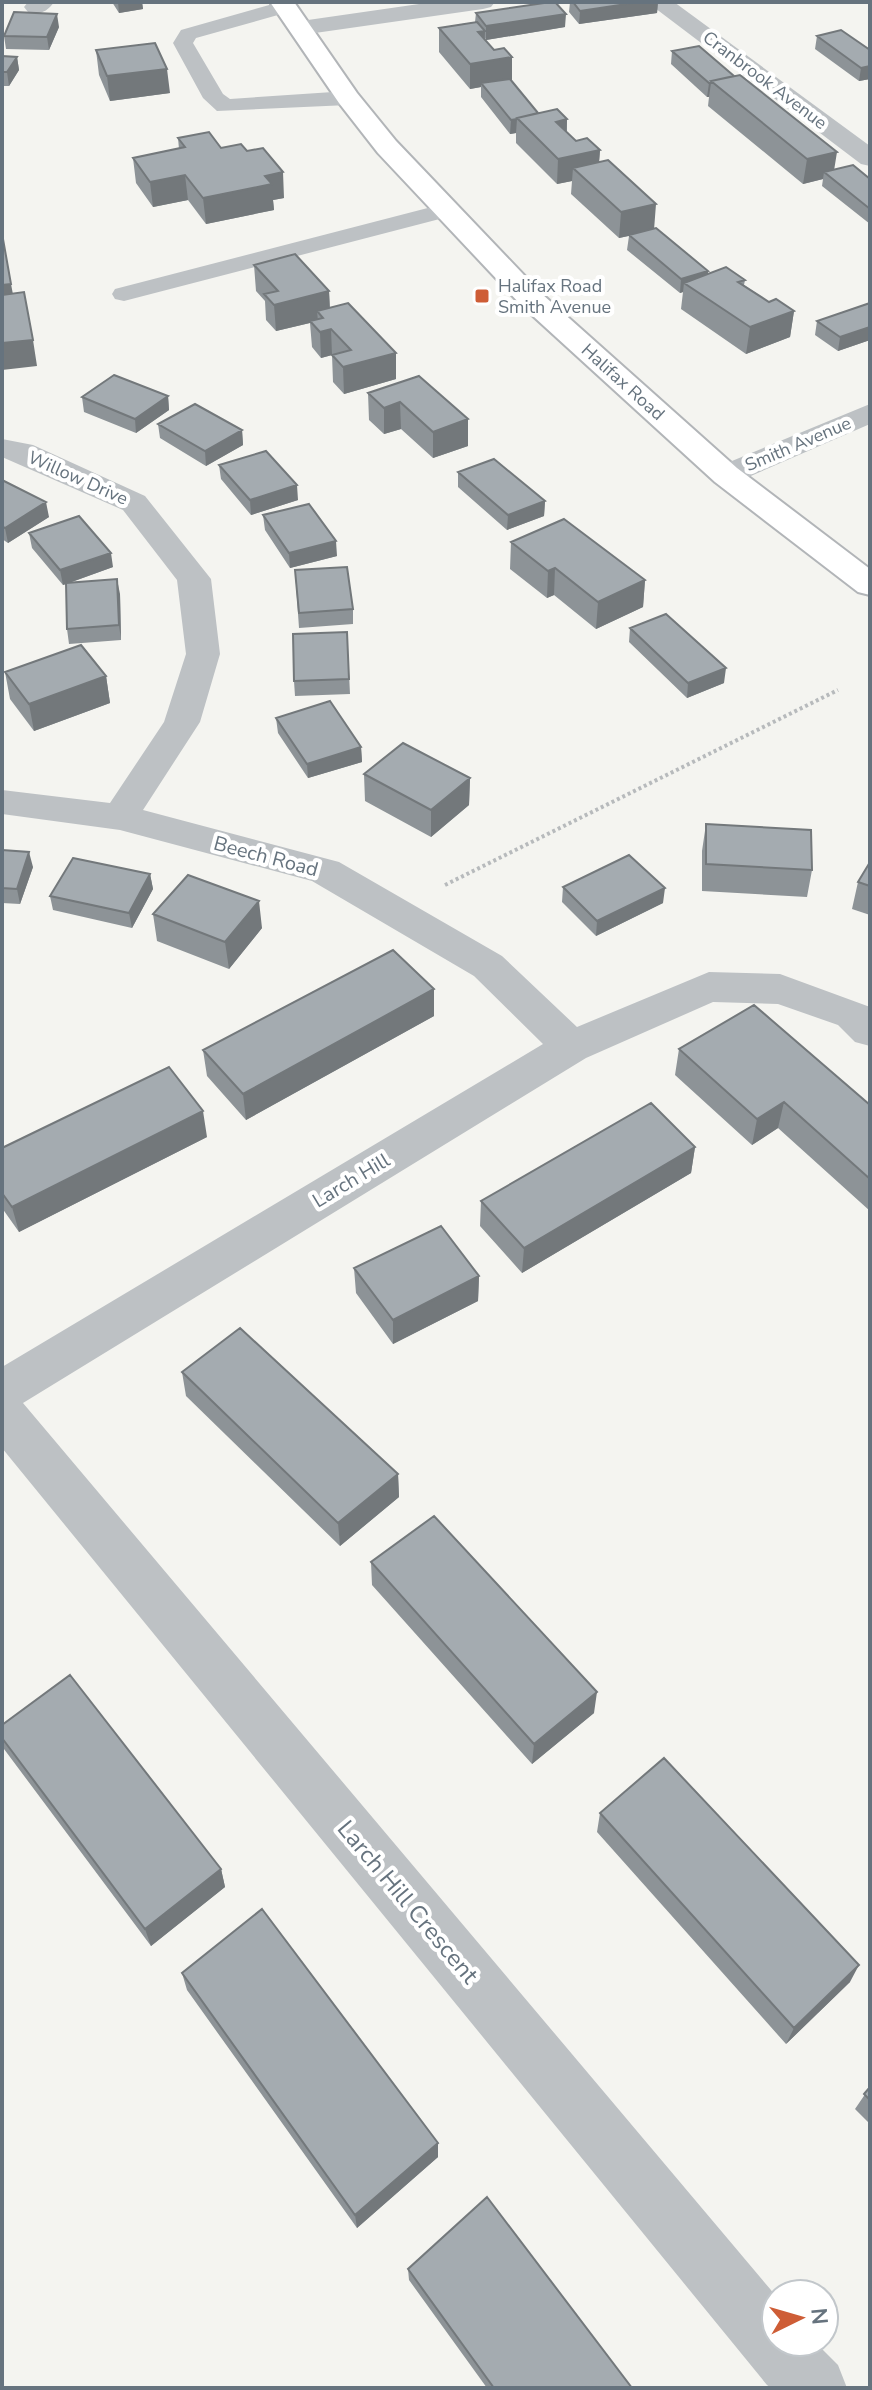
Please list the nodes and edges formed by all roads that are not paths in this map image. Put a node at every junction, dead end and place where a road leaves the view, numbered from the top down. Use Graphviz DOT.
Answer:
graph roads {
  1 [pos="483,2"];
  2 [pos="659,2"];
  3 [pos="290,12"];
  4 [pos="348,98"];
  5 [pos="870,158"];
  6 [pos="447,210"];
  7 [pos="124,294"];
  8 [pos="870,413"];
  9 [pos="2,448"];
  10 [pos="726,475"];
  11 [pos="870,585"];
  12 [pos="2,802"];
  13 [pos="120,817"];
  14 [pos="870,1031"];
  15 [pos="571,1047"];
  16 [pos="2,1391"];
  17 [pos="2,1413"];
  18 [pos="815,2388"];
  1 -- 3 [label="street"];
  2 -- 5 [label="street, Cranbrook Avenue"];
  3 -- 4 [label="highway, Halifax Road"];
  3 -- 4 [label="lane"];
  4 -- 6 [label="highway, Halifax Road"];
  6 -- 7 [label="lane"];
  6 -- 10 [label="highway, Halifax Road"];
  8 -- 10 [label="street, Smith Avenue"];
  9 -- 13 [label="street, Willow Drive"];
  10 -- 11 [label="highway, Halifax Road"];
  12 -- 13 [label="street, Beech Road"];
  13 -- 15 [label="street, Beech Road"];
  14 -- 15 [label="street, Larch Hill"];
  15 -- 16 [label="street, Larch Hill"];
  17 -- 18 [label="street, Larch Hill Crescent"];
}
